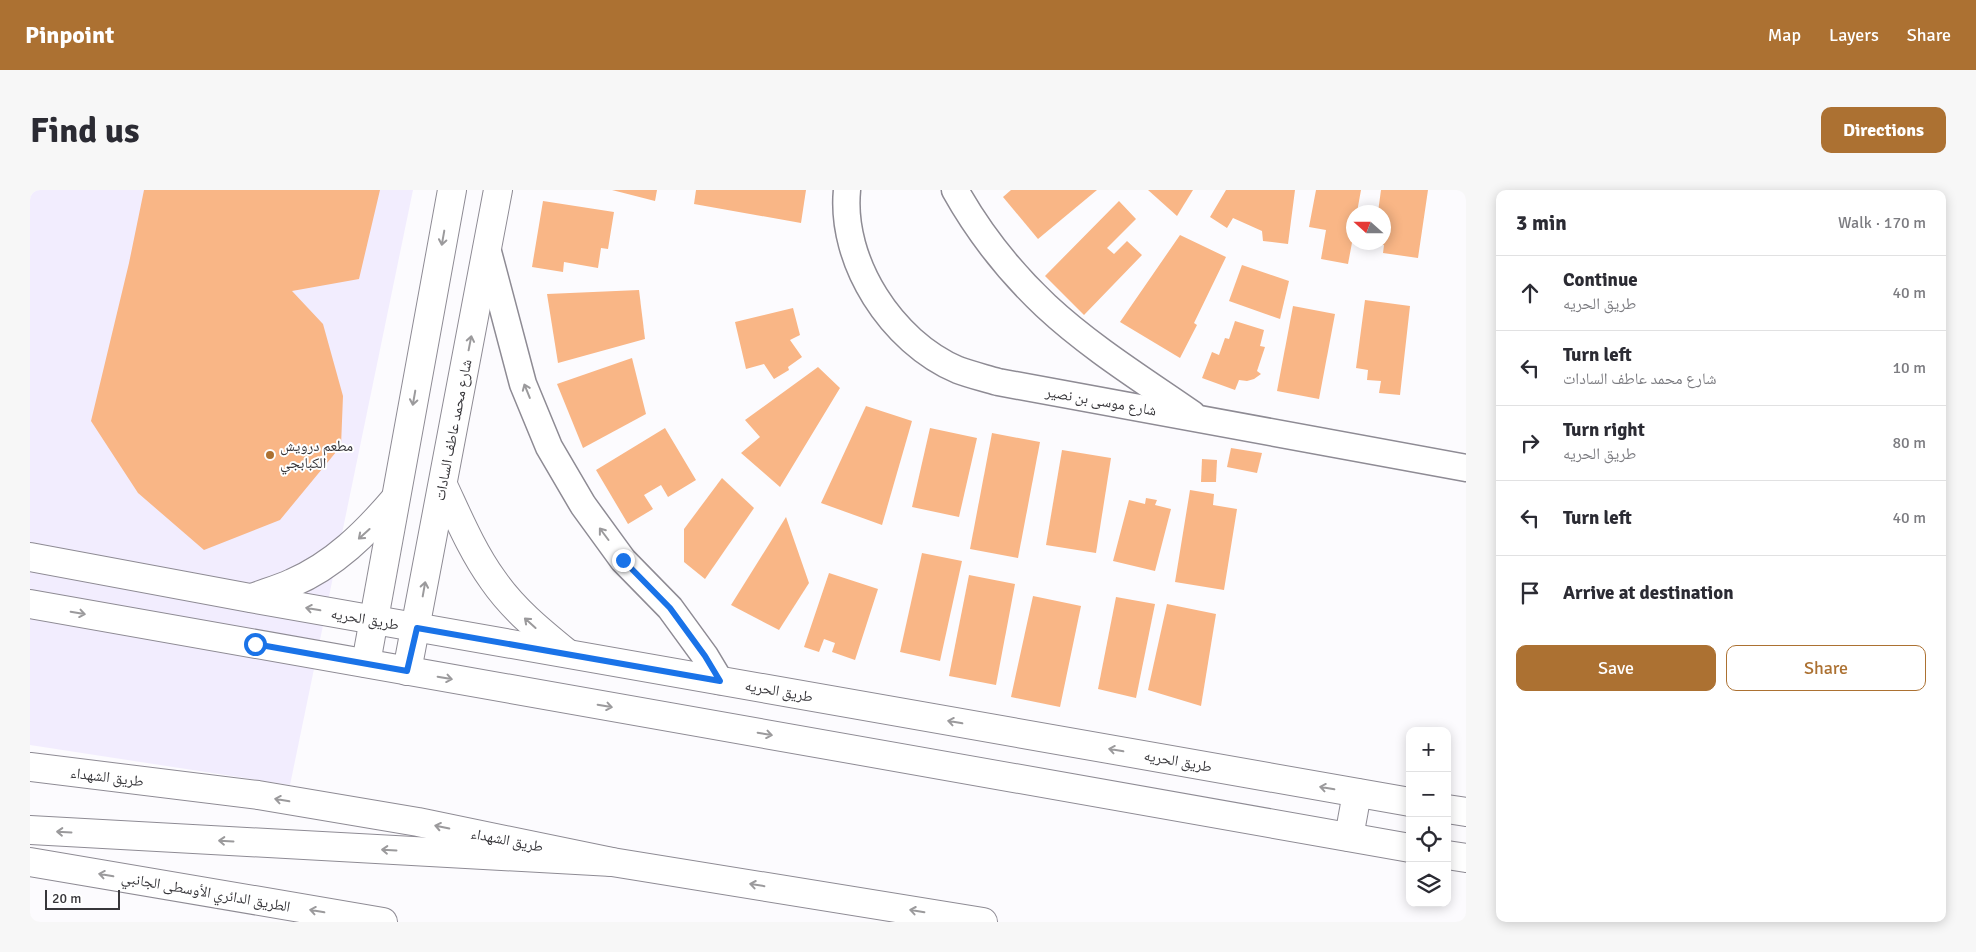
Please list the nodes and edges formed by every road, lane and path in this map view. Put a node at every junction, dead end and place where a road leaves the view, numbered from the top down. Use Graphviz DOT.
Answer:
graph roads {
  1 [pos="452,190"];
  2 [pos="498,190"];
  3 [pos="847,190"];
  4 [pos="955,190"];
  5 [pos="487,248"];
  6 [pos="1198,419"];
  7 [pos="1466,468"];
  8 [pos="443,484"];
  9 [pos="396,498"];
  10 [pos="30,557"];
  11 [pos="250,598"];
  12 [pos="30,604"];
  13 [pos="374,620"];
  14 [pos="417,628"];
  15 [pos="568,654"];
  16 [pos="366,663"];
  17 [pos="407,671"];
  18 [pos="720,681"];
  19 [pos="30,767"];
  20 [pos="1357,793"];
  21 [pos="1406,801"];
  22 [pos="1451,810"];
  23 [pos="1466,812"];
  24 [pos="30,830"];
  25 [pos="1349,837"];
  26 [pos="1406,847"];
  27 [pos="1451,856"];
  28 [pos="1466,858"];
  29 [pos="30,862"];
  30 [pos="612,862"];
  31 [pos="383,922"];
  32 [pos="983,922"];
  1 -- 9 [label="main road, one-way"];
  2 -- 5 [label="main road, شارع محمد عاطف السادات"];
  3 -- 6 [label="street, شارع موسى بن نصير"];
  4 -- 6 [label="street"];
  8 -- 5 [label="main road, شارع محمد عاطف السادات, one-way"];
  18 -- 5 [label="street, one-way"];
  6 -- 7 [label="street, شارع موسى بن نصير"];
  14 -- 8 [label="main road, شارع محمد عاطف السادات, one-way"];
  15 -- 8 [label="main road, one-way"];
  9 -- 11 [label="main road, one-way"];
  9 -- 13 [label="main road"];
  10 -- 11 [label="main road, طريق الحريه"];
  13 -- 11 [label="main road, طريق الحريه, one-way"];
  12 -- 16 [label="main road, one-way"];
  13 -- 14 [label="main road, طريق الحريه"];
  13 -- 16 [label="main road"];
  14 -- 15 [label="main road, طريق الحريه"];
  14 -- 17 [label="main road, شارع محمد عاطف السادات"];
  15 -- 18 [label="main road, طريق الحريه"];
  16 -- 17 [label="main road"];
  17 -- 25 [label="main road, one-way"];
  20 -- 18 [label="main road, طريق الحريه, one-way"];
  30 -- 19 [label="main road, طريق الشهداء, one-way"];
  20 -- 21 [label="main road, طريق الحريه"];
  20 -- 25 [label="main road"];
  22 -- 23 [label="main road"];
  30 -- 24 [label="main road, one-way"];
  25 -- 26 [label="main road"];
  27 -- 28 [label="main road"];
  31 -- 29 [label="main road, الطريق الدائري الأوسطى الجانبي, one-way"];
  32 -- 30 [label="main road, طريق الشهداء, one-way"];
}
